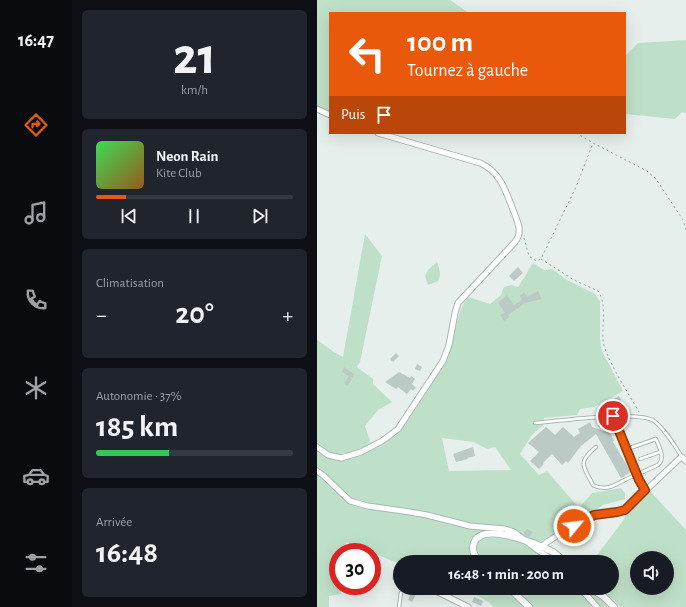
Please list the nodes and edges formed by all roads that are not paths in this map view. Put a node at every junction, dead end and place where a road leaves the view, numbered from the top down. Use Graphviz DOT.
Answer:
graph roads {
  1 [pos="317,109"];
  2 [pos="329,115"];
  3 [pos="382,134"];
  4 [pos="613,416"];
  5 [pos="535,423"];
  6 [pos="596,447"];
  7 [pos="317,448"];
  8 [pos="627,449"];
  9 [pos="660,452"];
  10 [pos="640,459"];
  11 [pos="684,459"];
  12 [pos="317,471"];
  13 [pos="637,474"];
  14 [pos="645,490"];
  15 [pos="527,542"];
  16 [pos="541,547"];
  17 [pos="475,555"];
  18 [pos="546,555"];
  19 [pos="556,555"];
  20 [pos="401,595"];
  21 [pos="444,595"];
  22 [pos="516,595"];
  23 [pos="586,595"];
  24 [pos="601,595"];
  25 [pos="399,607"];
  26 [pos="468,607"];
  27 [pos="529,607"];
  28 [pos="597,607"];
  29 [pos="614,607"];
  1 -- 2 [label="street"];
  3 -- 7 [label="street"];
  4 -- 5 [label="lane"];
  4 -- 8 [label="lane"];
  4 -- 11 [label="lane"];
  6 -- 13 [label="lane"];
  8 -- 9 [label="lane"];
  8 -- 13 [label="lane"];
  9 -- 10 [label="lane"];
  9 -- 13 [label="lane"];
  11 -- 14 [label="street"];
  12 -- 15 [label="street"];
  13 -- 14 [label="lane"];
  14 -- 16 [label="street"];
  15 -- 16 [label="street"];
  15 -- 17 [label="street"];
  15 -- 18 [label="street"];
  16 -- 19 [label="street"];
  20 -- 25 [label="lane"];
  21 -- 26 [label="street"];
  22 -- 27 [label="street"];
  23 -- 28 [label="street"];
  24 -- 29 [label="street"];
}
